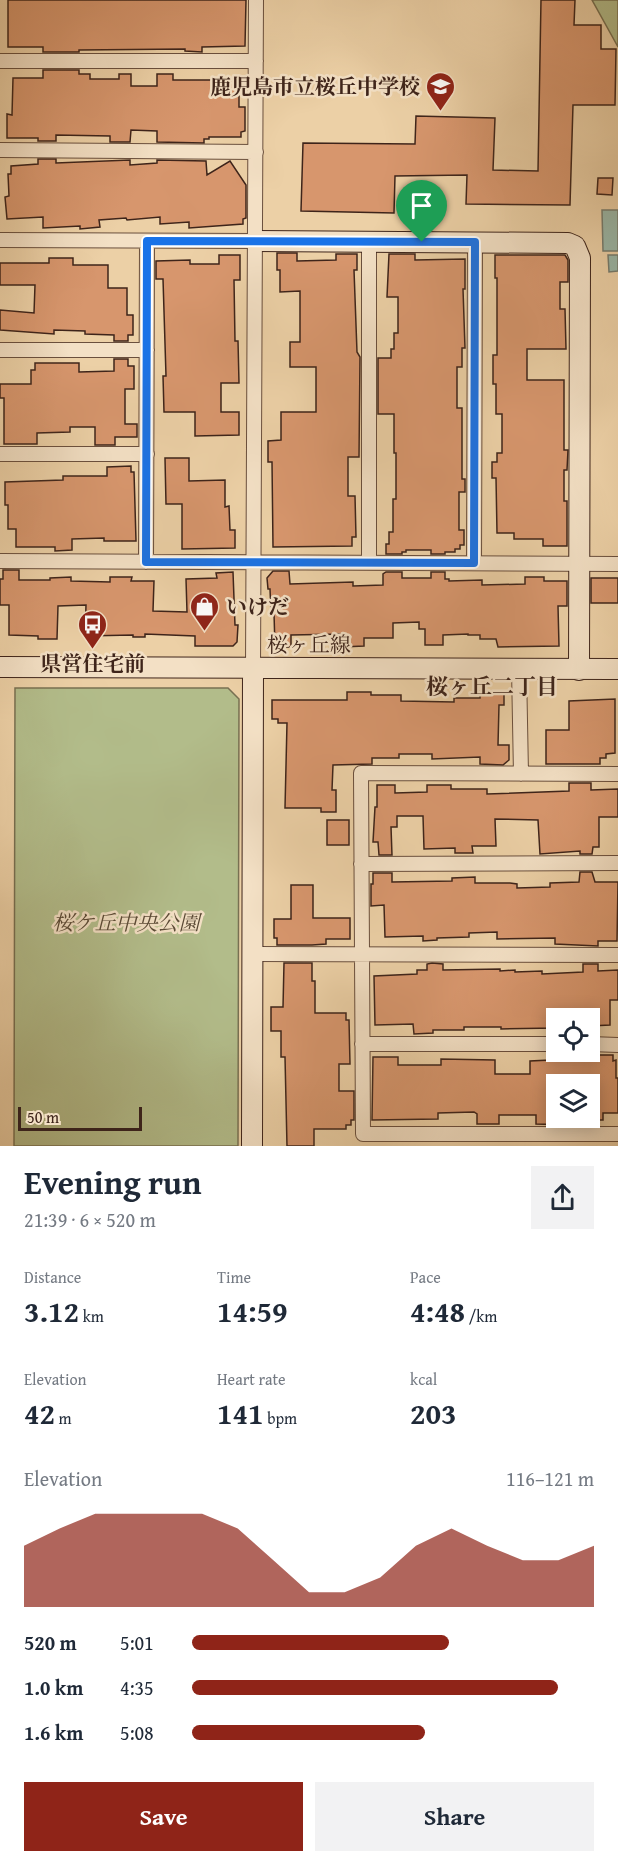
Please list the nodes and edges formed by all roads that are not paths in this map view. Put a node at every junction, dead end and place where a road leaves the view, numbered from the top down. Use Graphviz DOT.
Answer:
graph roads {
  1 [pos="256,0"];
  2 [pos="0,61"];
  3 [pos="256,61"];
  4 [pos="0,150"];
  5 [pos="256,152"];
  6 [pos="0,240"];
  7 [pos="147,241"];
  8 [pos="256,241"];
  9 [pos="369,242"];
  10 [pos="475,242"];
  11 [pos="0,350"];
  12 [pos="147,350"];
  13 [pos="0,454"];
  14 [pos="147,454"];
  15 [pos="0,561"];
  16 [pos="146,562"];
  17 [pos="254,562"];
  18 [pos="369,562"];
  19 [pos="474,563"];
  20 [pos="579,563"];
  21 [pos="618,564"];
  22 [pos="0,667"];
  23 [pos="253,668"];
  24 [pos="519,669"];
  25 [pos="618,669"];
  26 [pos="579,670"];
  27 [pos="520,774"];
  28 [pos="618,774"];
  29 [pos="618,862"];
  30 [pos="361,864"];
  31 [pos="253,954"];
  32 [pos="362,954"];
  33 [pos="618,955"];
  34 [pos="362,1044"];
  35 [pos="546,1044"];
  36 [pos="600,1044"];
  37 [pos="618,1045"];
  38 [pos="618,1134"];
  39 [pos="519,1140"];
  40 [pos="252,1146"];
  1 -- 3 [label="street"];
  2 -- 3 [label="street"];
  3 -- 5 [label="street"];
  4 -- 5 [label="street"];
  5 -- 8 [label="street"];
  6 -- 7 [label="street"];
  7 -- 8 [label="street"];
  7 -- 12 [label="street"];
  8 -- 9 [label="street"];
  8 -- 17 [label="street"];
  9 -- 10 [label="street"];
  9 -- 18 [label="street"];
  10 -- 19 [label="street"];
  10 -- 20 [label="street"];
  11 -- 12 [label="street"];
  12 -- 14 [label="street"];
  13 -- 14 [label="street"];
  14 -- 16 [label="street"];
  15 -- 16 [label="street"];
  16 -- 17 [label="street"];
  17 -- 18 [label="street"];
  17 -- 23 [label="street"];
  18 -- 19 [label="street"];
  19 -- 20 [label="street"];
  20 -- 21 [label="street"];
  20 -- 26 [label="street"];
  22 -- 23 [label="street, 桜ヶ丘線"];
  23 -- 24 [label="street, 桜ヶ丘線"];
  23 -- 31 [label="street"];
  24 -- 26 [label="street, 桜ヶ丘線"];
  24 -- 27 [label="street"];
  25 -- 26 [label="street, 桜ヶ丘線"];
  27 -- 28 [label="street"];
  27 -- 30 [label="street"];
  29 -- 30 [label="street"];
  30 -- 32 [label="street"];
  31 -- 32 [label="street"];
  31 -- 40 [label="street"];
  32 -- 33 [label="street"];
  32 -- 34 [label="street"];
  34 -- 35 [label="street"];
  34 -- 39 [label="street"];
  36 -- 37 [label="street"];
  38 -- 39 [label="street"];
}
